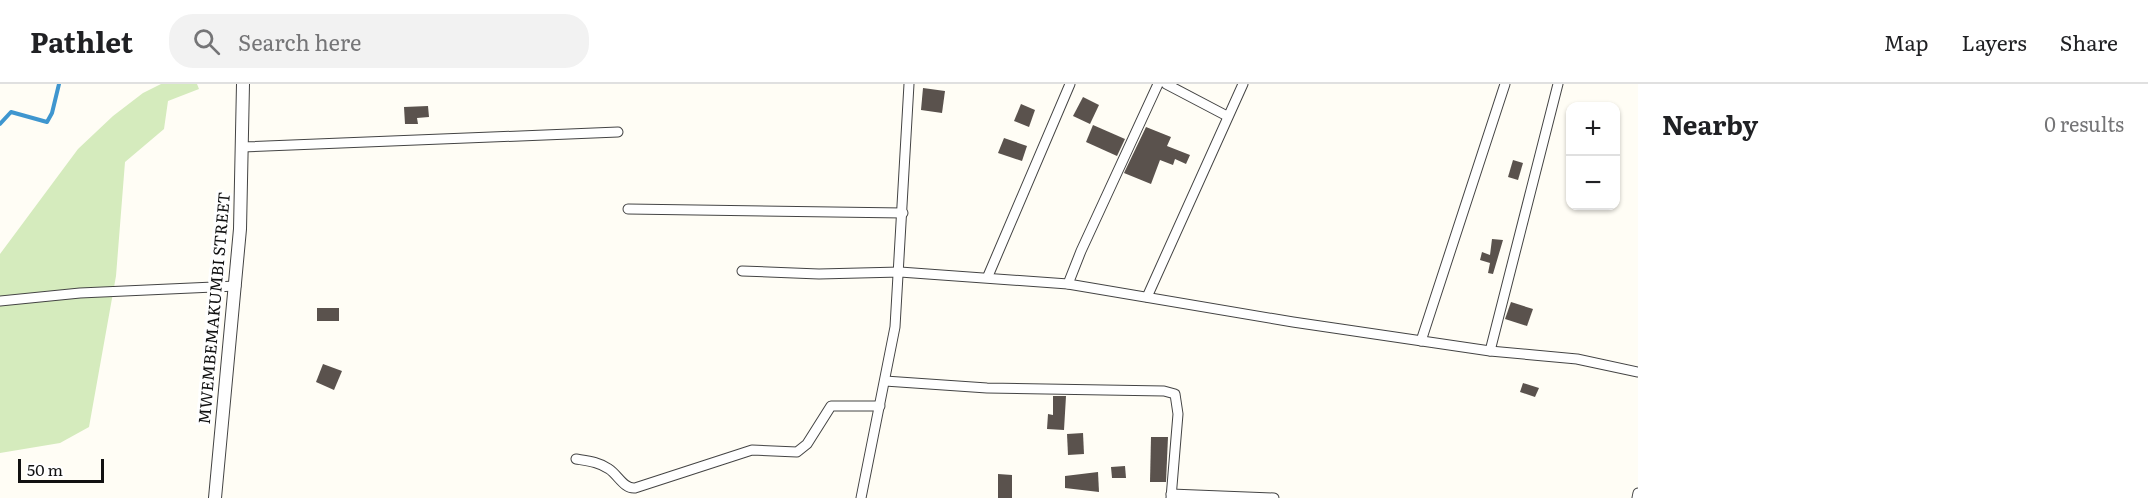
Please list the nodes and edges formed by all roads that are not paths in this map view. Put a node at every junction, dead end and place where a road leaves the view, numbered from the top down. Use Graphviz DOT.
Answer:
graph roads {
  1 [pos="243,84"];
  2 [pos="909,84"];
  3 [pos="1070,84"];
  4 [pos="1158,84"];
  5 [pos="1166,84"];
  6 [pos="1243,84"];
  7 [pos="1504,84"];
  8 [pos="1558,84"];
  9 [pos="1227,116"];
  10 [pos="618,132"];
  11 [pos="242,147"];
  12 [pos="628,209"];
  13 [pos="903,213"];
  14 [pos="742,271"];
  15 [pos="900,272"];
  16 [pos="988,276"];
  17 [pos="1068,284"];
  18 [pos="236,286"];
  19 [pos="1147,297"];
  20 [pos="0,301"];
  21 [pos="1420,341"];
  22 [pos="1490,351"];
  23 [pos="1638,372"];
  24 [pos="885,381"];
  25 [pos="880,406"];
  26 [pos="576,459"];
  27 [pos="1638,493"];
  28 [pos="1171,496"];
  29 [pos="215,498"];
  30 [pos="861,498"];
  31 [pos="1274,498"];
  32 [pos="1637,498"];
  1 -- 11 [label="street, MWEMBEMAKUMBI STREET"];
  2 -- 13 [label="street"];
  3 -- 16 [label="street"];
  4 -- 17 [label="street"];
  5 -- 9 [label="street"];
  6 -- 9 [label="street"];
  7 -- 21 [label="street"];
  8 -- 22 [label="street"];
  9 -- 19 [label="street"];
  10 -- 11 [label="street"];
  11 -- 18 [label="street, MWEMBEMAKUMBI STREET"];
  12 -- 13 [label="street"];
  13 -- 15 [label="street"];
  14 -- 15 [label="street"];
  15 -- 16 [label="street"];
  15 -- 24 [label="street"];
  16 -- 17 [label="street"];
  17 -- 19 [label="street"];
  18 -- 20 [label="street"];
  18 -- 29 [label="street, MWEMBEMAKUMBI STREET"];
  19 -- 21 [label="street"];
  21 -- 22 [label="street"];
  22 -- 23 [label="street"];
  24 -- 25 [label="street"];
  24 -- 28 [label="street"];
  25 -- 26 [label="street"];
  25 -- 30 [label="street"];
  27 -- 32 [label="street"];
  28 -- 31 [label="street"];
}
